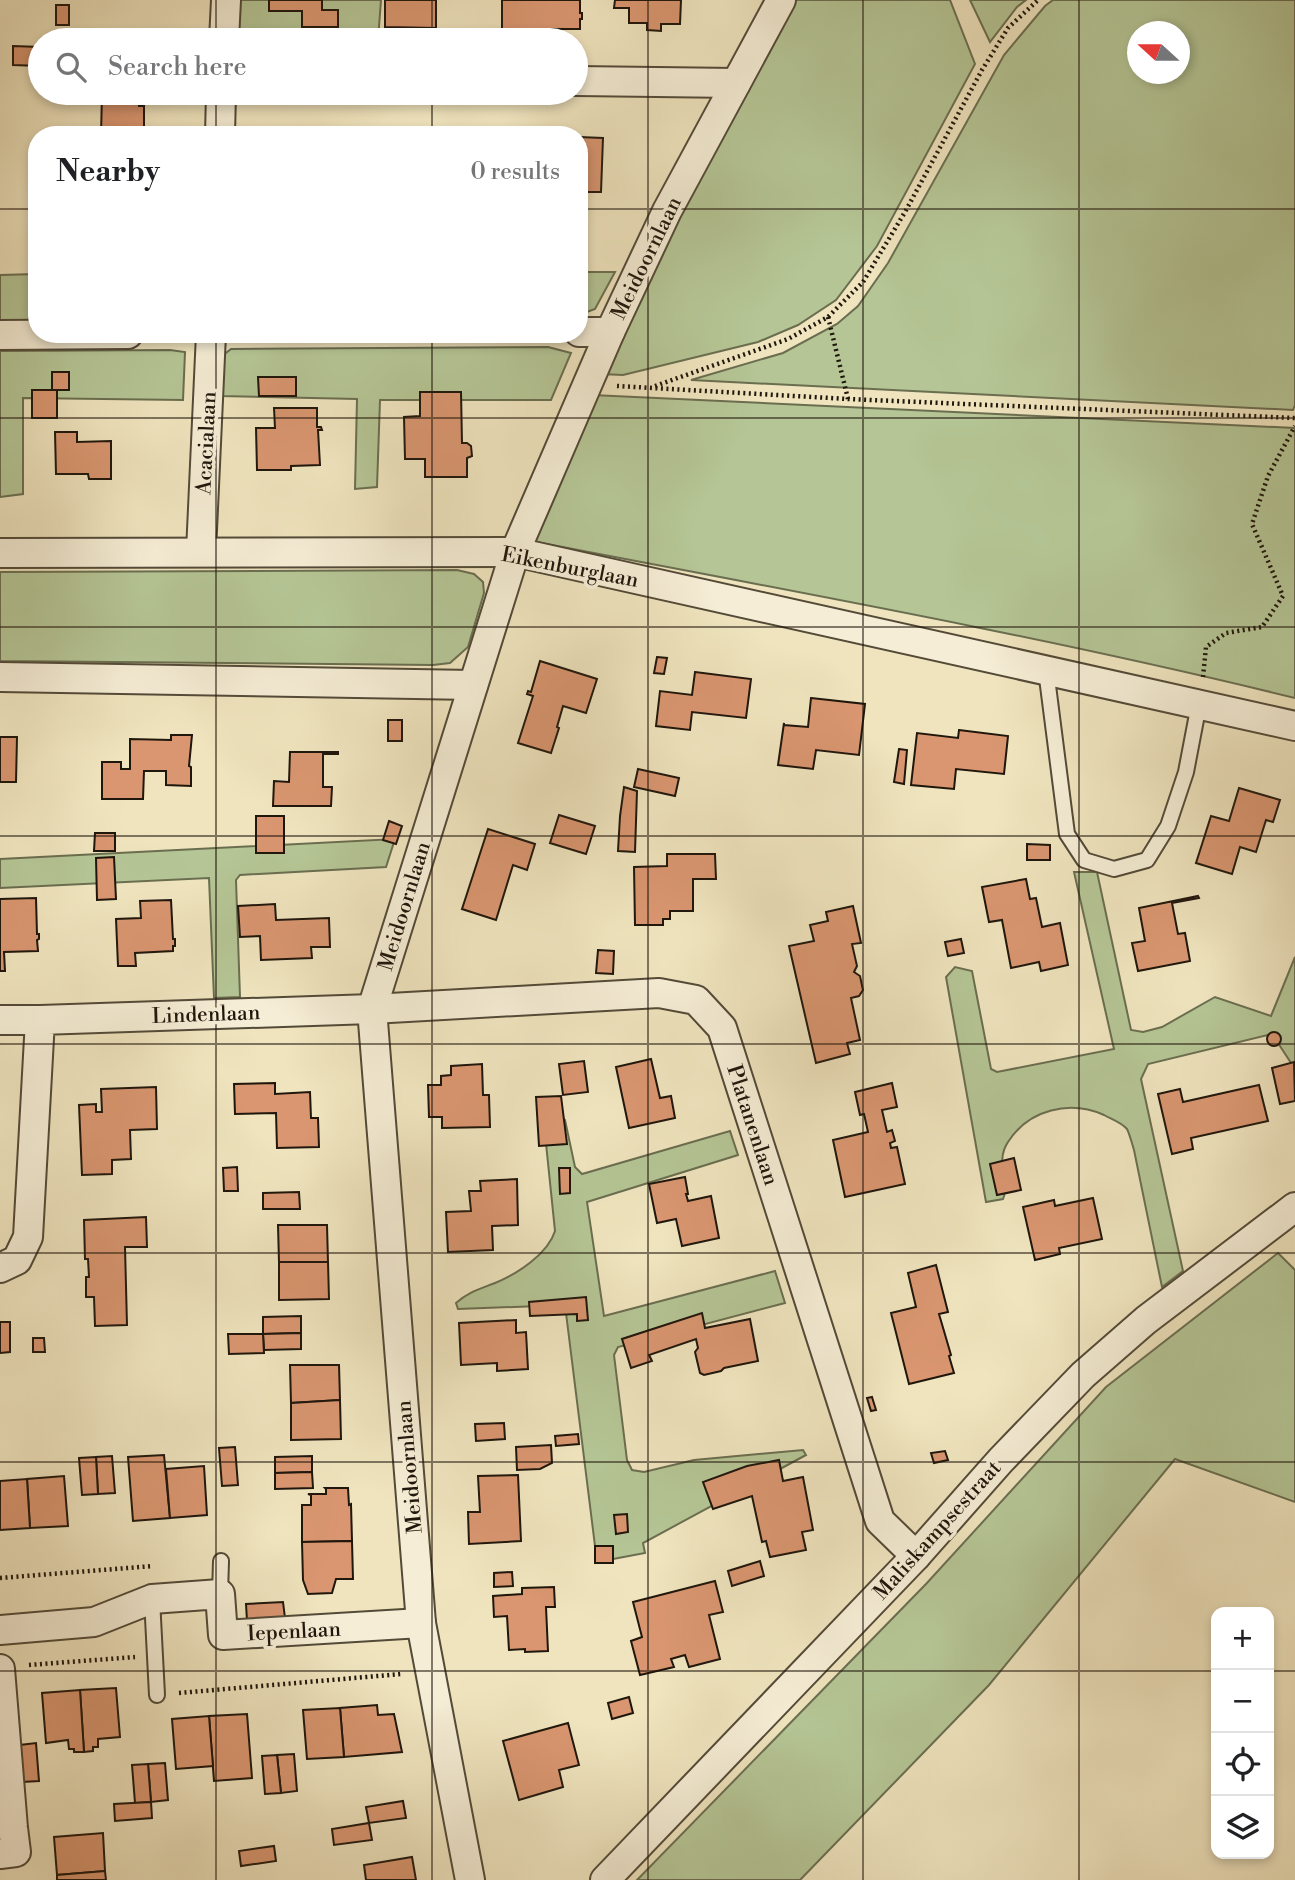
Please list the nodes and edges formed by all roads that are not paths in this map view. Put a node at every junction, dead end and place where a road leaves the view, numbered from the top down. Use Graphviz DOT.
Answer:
graph roads {
  1 [pos="226,0"];
  2 [pos="781,0"];
  3 [pos="225,28"];
  4 [pos="588,81"];
  5 [pos="736,83"];
  6 [pos="220,105"];
  7 [pos="219,126"];
  8 [pos="588,332"];
  9 [pos="610,332"];
  10 [pos="0,335"];
  11 [pos="28,335"];
  12 [pos="211,343"];
  13 [pos="201,552"];
  14 [pos="515,552"];
  15 [pos="0,553"];
  16 [pos="1046,670"];
  17 [pos="0,677"];
  18 [pos="472,685"];
  19 [pos="1199,704"];
  20 [pos="1295,726"];
  21 [pos="372,1009"];
  22 [pos="0,1020"];
  23 [pos="40,1020"];
  24 [pos="1295,1206"];
  25 [pos="0,1268"];
  26 [pos="916,1556"];
  27 [pos="221,1561"];
  28 [pos="220,1594"];
  29 [pos="152,1600"];
  30 [pos="421,1623"];
  31 [pos="0,1630"];
  32 [pos="13,1667"];
  33 [pos="158,1695"];
  34 [pos="0,1854"];
  35 [pos="470,1880"];
  36 [pos="605,1880"];
  1 -- 3 [label="street"];
  2 -- 5 [label="street, Meidoornlaan"];
  4 -- 5 [label="street"];
  5 -- 9 [label="street, Meidoornlaan"];
  6 -- 7 [label="street"];
  8 -- 9 [label="street"];
  9 -- 14 [label="street, Meidoornlaan"];
  10 -- 11 [label="street"];
  12 -- 13 [label="street, Acacialaan"];
  13 -- 14 [label="street, Eikenburglaan"];
  13 -- 15 [label="street, Eikenburglaan"];
  14 -- 16 [label="street, Eikenburglaan"];
  14 -- 18 [label="street, Meidoornlaan"];
  16 -- 19 [label="street, Eikenburglaan"];
  16 -- 19 [label="lane"];
  17 -- 18 [label="street"];
  18 -- 21 [label="street, Meidoornlaan"];
  19 -- 20 [label="street, Eikenburglaan"];
  21 -- 23 [label="street, Lindenlaan"];
  21 -- 26 [label="street, Platanenlaan"];
  21 -- 30 [label="street, Meidoornlaan"];
  22 -- 23 [label="street, Lindenlaan"];
  23 -- 25 [label="street"];
  24 -- 26 [label="street, Maliskampsestraat"];
  26 -- 36 [label="street, Maliskampsestraat"];
  27 -- 28 [label="lane"];
  28 -- 29 [label="street"];
  28 -- 30 [label="street, Iepenlaan"];
  29 -- 31 [label="street"];
  29 -- 33 [label="lane"];
  30 -- 35 [label="street, Meidoornlaan"];
  32 -- 34 [label="street"];
}
